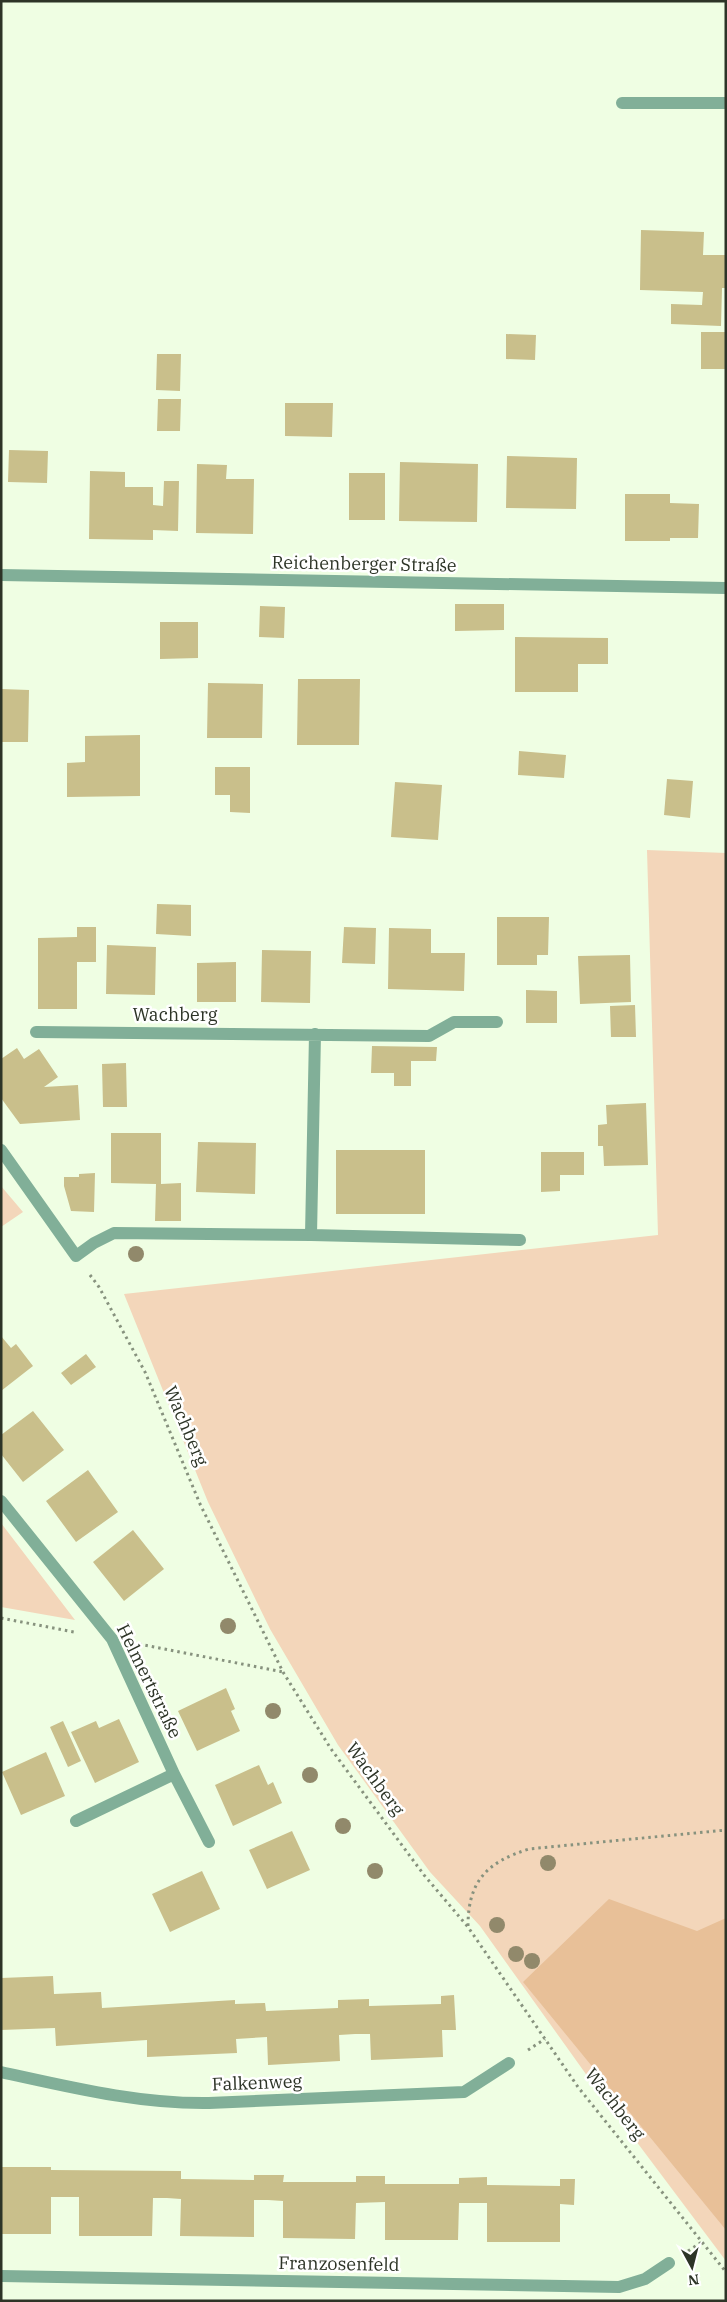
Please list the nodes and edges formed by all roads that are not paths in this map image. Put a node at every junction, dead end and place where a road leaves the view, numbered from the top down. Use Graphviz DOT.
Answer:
graph roads {
  1 [pos="622,103"];
  2 [pos="726,103"];
  3 [pos="1,575"];
  4 [pos="726,588"];
  5 [pos="497,1022"];
  6 [pos="36,1032"];
  7 [pos="315,1034"];
  8 [pos="1,1150"];
  9 [pos="311,1235"];
  10 [pos="520,1240"];
  11 [pos="1,1501"];
  12 [pos="174,1774"];
  13 [pos="76,1821"];
  14 [pos="209,1842"];
  15 [pos="509,2063"];
  16 [pos="1,2072"];
  17 [pos="670,2263"];
  18 [pos="1,2276"];
  1 -- 2 [label="street"];
  3 -- 4 [label="street, Reichenberger Straße"];
  5 -- 7 [label="street, Wachberg"];
  6 -- 7 [label="street, Wachberg"];
  7 -- 9 [label="street"];
  8 -- 9 [label="street"];
  9 -- 10 [label="street"];
  11 -- 12 [label="street, Helmertstraße"];
  12 -- 13 [label="street"];
  12 -- 14 [label="street, Helmertstraße"];
  15 -- 16 [label="street, Falkenweg"];
  17 -- 18 [label="street, Franzosenfeld"];
}
